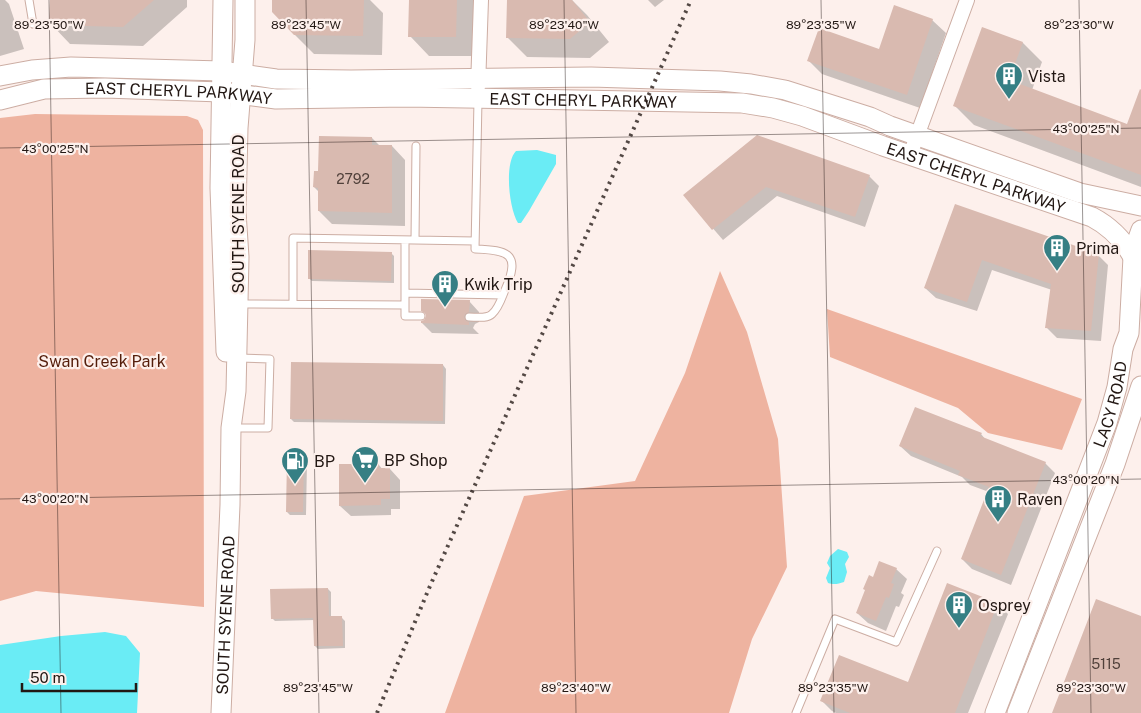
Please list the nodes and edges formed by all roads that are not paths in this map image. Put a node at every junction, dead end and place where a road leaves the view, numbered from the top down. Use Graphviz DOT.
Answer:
graph roads {
  1 [pos="29,0"];
  2 [pos="223,0"];
  3 [pos="245,0"];
  4 [pos="481,0"];
  5 [pos="967,0"];
  6 [pos="33,24"];
  7 [pos="222,71"];
  8 [pos="242,74"];
  9 [pos="0,76"];
  10 [pos="479,78"];
  11 [pos="221,92"];
  12 [pos="240,95"];
  13 [pos="478,98"];
  14 [pos="0,100"];
  15 [pos="917,136"];
  16 [pos="416,146"];
  17 [pos="910,154"];
  18 [pos="1141,206"];
  19 [pos="1141,230"];
  20 [pos="405,240"];
  21 [pos="415,240"];
  22 [pos="475,245"];
  23 [pos="1137,265"];
  24 [pos="405,293"];
  25 [pos="503,295"];
  26 [pos="231,303"];
  27 [pos="292,304"];
  28 [pos="405,305"];
  29 [pos="421,316"];
  30 [pos="469,317"];
  31 [pos="231,358"];
  32 [pos="1141,386"];
  33 [pos="231,428"];
  34 [pos="937,551"];
  35 [pos="221,713"];
  36 [pos="796,713"];
  37 [pos="995,713"];
  38 [pos="1017,713"];
  1 -- 6 [label="lane"];
  2 -- 7 [label="street, SOUTH SYENE ROAD"];
  3 -- 8 [label="street, SOUTH SYENE ROAD"];
  4 -- 10 [label="street"];
  5 -- 15 [label="street"];
  7 -- 8 [label="street, EAST CHERYL PARKWAY"];
  7 -- 9 [label="street, EAST CHERYL PARKWAY"];
  7 -- 11 [label="street, SOUTH SYENE ROAD"];
  8 -- 10 [label="street, EAST CHERYL PARKWAY"];
  8 -- 12 [label="street, SOUTH SYENE ROAD"];
  10 -- 13 [label="street"];
  10 -- 15 [label="street, EAST CHERYL PARKWAY"];
  11 -- 12 [label="street, EAST CHERYL PARKWAY"];
  11 -- 14 [label="street, EAST CHERYL PARKWAY"];
  11 -- 26 [label="street, SOUTH SYENE ROAD"];
  12 -- 13 [label="street, EAST CHERYL PARKWAY"];
  12 -- 26 [label="street, SOUTH SYENE ROAD"];
  13 -- 17 [label="street, EAST CHERYL PARKWAY"];
  13 -- 22 [label="lane"];
  15 -- 17 [label="street"];
  15 -- 18 [label="street, EAST CHERYL PARKWAY"];
  16 -- 21 [label="lane"];
  17 -- 23 [label="street, EAST CHERYL PARKWAY"];
  19 -- 23 [label="street, LACY ROAD"];
  20 -- 21 [label="lane"];
  20 -- 24 [label="lane"];
  20 -- 27 [label="lane"];
  21 -- 22 [label="lane"];
  22 -- 25 [label="lane"];
  23 -- 37 [label="street, LACY ROAD"];
  24 -- 25 [label="lane"];
  24 -- 28 [label="lane"];
  25 -- 30 [label="lane"];
  26 -- 27 [label="lane"];
  26 -- 31 [label="street, SOUTH SYENE ROAD"];
  27 -- 28 [label="lane"];
  28 -- 29 [label="lane"];
  31 -- 33 [label="street, SOUTH SYENE ROAD"];
  31 -- 33 [label="lane"];
  32 -- 38 [label="street, LACY ROAD"];
  33 -- 35 [label="street, SOUTH SYENE ROAD"];
  34 -- 36 [label="lane"];
}
